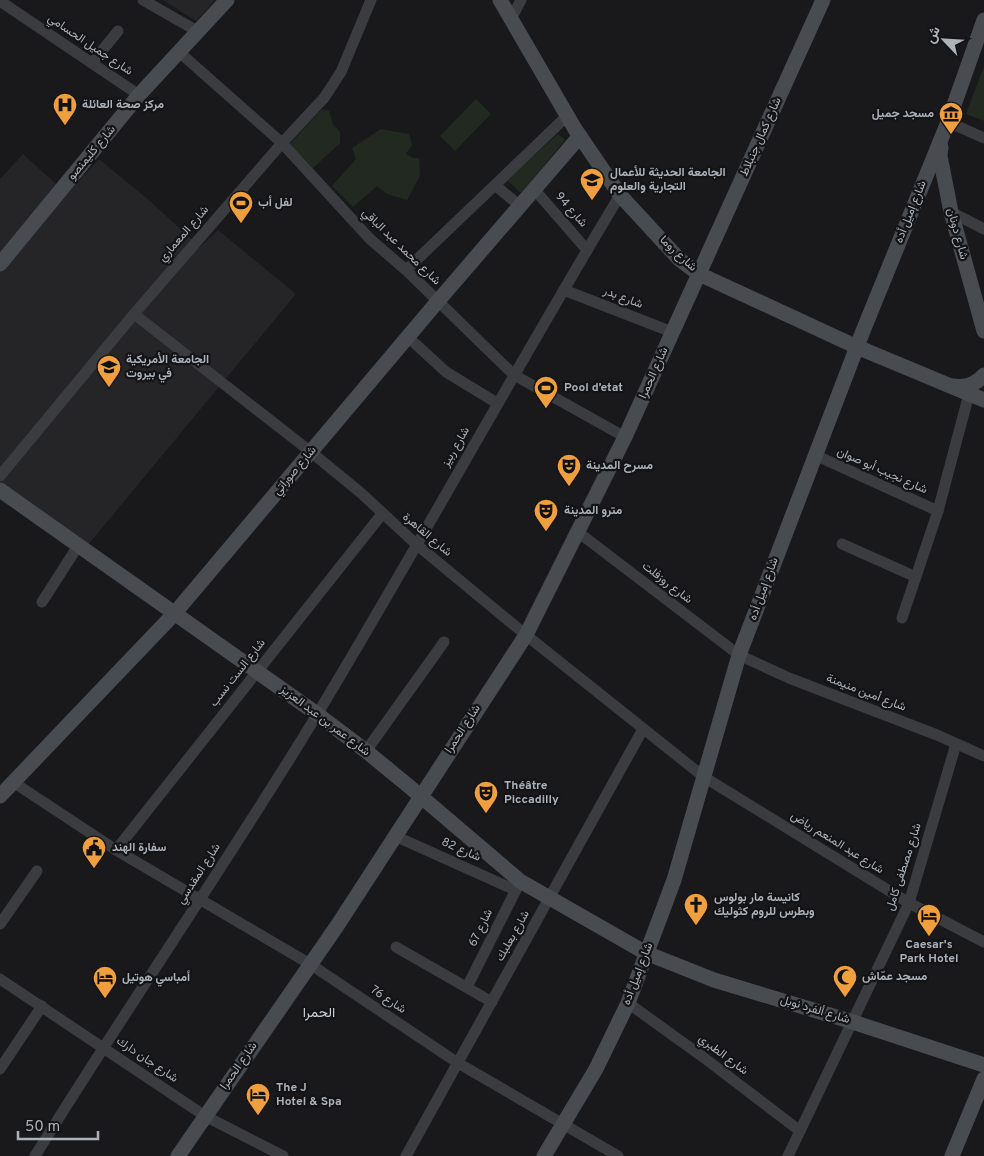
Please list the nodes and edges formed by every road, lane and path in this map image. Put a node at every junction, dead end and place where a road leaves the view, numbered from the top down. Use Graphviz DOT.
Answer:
graph roads {
  1 [pos="143,0"];
  2 [pos="227,0"];
  3 [pos="371,0"];
  4 [pos="500,0"];
  5 [pos="522,0"];
  6 [pos="823,0"];
  7 [pos="0,1"];
  8 [pos="511,19"];
  9 [pos="984,20"];
  10 [pos="118,31"];
  11 [pos="197,32"];
  12 [pos="180,49"];
  13 [pos="92,63"];
  14 [pos="139,95"];
  15 [pos="567,116"];
  16 [pos="945,129"];
  17 [pos="984,138"];
  18 [pos="284,140"];
  19 [pos="580,143"];
  20 [pos="495,185"];
  21 [pos="534,189"];
  22 [pos="620,196"];
  23 [pos="520,206"];
  24 [pos="951,212"];
  25 [pos="984,229"];
  26 [pos="587,250"];
  27 [pos="0,264"];
  28 [pos="406,270"];
  29 [pos="699,274"];
  30 [pos="977,289"];
  31 [pos="564,290"];
  32 [pos="438,301"];
  33 [pos="134,314"];
  34 [pos="984,331"];
  35 [pos="672,332"];
  36 [pos="408,337"];
  37 [pos="857,347"];
  38 [pos="514,375"];
  39 [pos="984,375"];
  40 [pos="949,386"];
  41 [pos="969,394"];
  42 [pos="984,400"];
  43 [pos="497,403"];
  44 [pos="625,437"];
  45 [pos="311,452"];
  46 [pos="815,455"];
  47 [pos="0,476"];
  48 [pos="0,490"];
  49 [pos="938,511"];
  50 [pos="382,514"];
  51 [pos="578,532"];
  52 [pos="416,544"];
  53 [pos="842,544"];
  54 [pos="78,546"];
  55 [pos="916,577"];
  56 [pos="42,602"];
  57 [pos="174,614"];
  58 [pos="902,618"];
  59 [pos="526,635"];
  60 [pos="444,642"];
  61 [pos="739,655"];
  62 [pos="258,671"];
  63 [pos="317,714"];
  64 [pos="643,729"];
  65 [pos="956,744"];
  66 [pos="366,751"];
  67 [pos="984,756"];
  68 [pos="704,777"];
  69 [pos="13,782"];
  70 [pos="420,795"];
  71 [pos="0,796"];
  72 [pos="395,836"];
  73 [pos="116,850"];
  74 [pos="37,871"];
  75 [pos="518,886"];
  76 [pos="200,898"];
  77 [pos="549,899"];
  78 [pos="909,903"];
  79 [pos="0,924"];
  80 [pos="984,942"];
  81 [pos="396,947"];
  82 [pos="646,953"];
  83 [pos="310,964"];
  84 [pos="0,979"];
  85 [pos="468,987"];
  86 [pos="492,1002"];
  87 [pos="628,1003"];
  88 [pos="42,1006"];
  89 [pos="853,1022"];
  90 [pos="103,1047"];
  91 [pos="458,1063"];
  92 [pos="984,1065"];
  93 [pos="0,1069"];
  94 [pos="984,1079"];
  95 [pos="206,1116"];
  96 [pos="562,1123"];
  97 [pos="800,1131"];
  98 [pos="35,1156"];
  99 [pos="178,1156"];
  100 [pos="283,1156"];
  101 [pos="406,1156"];
  102 [pos="544,1156"];
  103 [pos="618,1156"];
  104 [pos="788,1156"];
  105 [pos="952,1156"];
  1 -- 11 [label="street"];
  2 -- 11 [label="street, شارع كليمنصو"];
  3 -- 18 [label="street, شارع المعماري"];
  4 -- 8 [label="street, شارع روما"];
  5 -- 8 [label="street"];
  6 -- 29 [label="street, شارع كمال جنبلاط"];
  7 -- 13 [label="street, شارع جميل الحسامي"];
  8 -- 15 [label="street, شارع روما"];
  9 -- 16 [label="street, شارع إميل أده"];
  10 -- 13 [label="street"];
  11 -- 12 [label="street, شارع كليمنصو"];
  12 -- 14 [label="street, شارع كليمنصو"];
  12 -- 18 [label="street, شارع محمد عبد الباقي"];
  13 -- 14 [label="street, شارع جميل الحسامي"];
  14 -- 27 [label="street, شارع كليمنصو"];
  15 -- 19 [label="street, شارع روما"];
  15 -- 20 [label="street"];
  16 -- 17 [label="street"];
  16 -- 24 [label="street, شارع دونان"];
  16 -- 37 [label="street, شارع إميل أده"];
  18 -- 28 [label="street, شارع محمد عبد الباقي"];
  18 -- 33 [label="street, شارع المعماري"];
  19 -- 21 [label="street, شارع صوراتي"];
  19 -- 22 [label="street, شارع روما"];
  20 -- 23 [label="street"];
  20 -- 28 [label="street"];
  21 -- 23 [label="street, شارع صوراتي"];
  21 -- 26 [label="street, شارع 94"];
  22 -- 26 [label="street, شارع ربيز"];
  22 -- 29 [label="street, شارع روما"];
  23 -- 32 [label="street, شارع صوراتي"];
  24 -- 25 [label="street"];
  24 -- 30 [label="street, شارع دونان"];
  26 -- 31 [label="street, شارع ربيز"];
  28 -- 32 [label="street, شارع محمد عبد الباقي"];
  29 -- 35 [label="street, شارع الحمرا"];
  29 -- 37 [label="street, شارع روما"];
  30 -- 34 [label="street, شارع دونان"];
  31 -- 35 [label="street, شارع بدر"];
  31 -- 38 [label="street, شارع ربيز"];
  32 -- 36 [label="street, شارع صوراتي"];
  32 -- 38 [label="street, شارع محمد عبد الباقي"];
  33 -- 45 [label="street, شارع القاهرة"];
  33 -- 47 [label="street, شارع المعماري"];
  35 -- 44 [label="street, شارع الحمرا"];
  36 -- 43 [label="street"];
  36 -- 45 [label="street, شارع صوراتي"];
  37 -- 40 [label="street, شارع روما"];
  37 -- 46 [label="street, شارع إميل أده"];
  38 -- 43 [label="street, شارع ربيز"];
  38 -- 44 [label="street, شارع محمد عبد الباقي"];
  39 -- 40 [label="street"];
  40 -- 41 [label="street, شارع روما"];
  41 -- 42 [label="street, شارع روما"];
  41 -- 49 [label="street, شارع نجيب أبو صوان"];
  43 -- 52 [label="street, شارع ربيز"];
  44 -- 51 [label="street, شارع الحمرا"];
  45 -- 50 [label="street, شارع القاهرة"];
  45 -- 57 [label="street, شارع صوراتي"];
  46 -- 49 [label="street, شارع نجيب أبو صوان"];
  46 -- 61 [label="street, شارع إميل أده"];
  48 -- 54 [label="street, شارع عمر بن عبد العزيز"];
  49 -- 55 [label="street, شارع نجيب أبو صوان"];
  50 -- 52 [label="street, شارع القاهرة"];
  50 -- 62 [label="street, شارع الست نسب"];
  51 -- 59 [label="street, شارع الحمرا"];
  51 -- 61 [label="street, شارع روزفلت"];
  52 -- 59 [label="street, شارع القاهرة"];
  52 -- 63 [label="street, شارع ربيز"];
  53 -- 55 [label="street"];
  54 -- 56 [label="street"];
  54 -- 57 [label="street, شارع عمر بن عبد العزيز"];
  55 -- 58 [label="street, شارع نجيب أبو صوان"];
  57 -- 62 [label="street, شارع عمر بن عبد العزيز"];
  57 -- 69 [label="street, شارع صوراتي"];
  59 -- 64 [label="street, شارع القاهرة"];
  59 -- 70 [label="street, شارع الحمرا"];
  60 -- 66 [label="street"];
  61 -- 65 [label="street, شارع أمين منيمنة"];
  61 -- 68 [label="street, شارع إميل أده"];
  62 -- 63 [label="street, شارع عمر بن عبد العزيز"];
  62 -- 73 [label="street, شارع الست نسب"];
  63 -- 66 [label="street, شارع عمر بن عبد العزيز"];
  63 -- 76 [label="street, شارع المقدسي"];
  64 -- 68 [label="street, شارع القاهرة"];
  64 -- 77 [label="street, شارع بعلبك"];
  65 -- 67 [label="street, شارع أمين منيمنة"];
  65 -- 78 [label="street, شارع مصطفى كامل"];
  66 -- 70 [label="street, شارع عمر بن عبد العزيز"];
  68 -- 78 [label="street, شارع عبد المنعم رياض"];
  68 -- 82 [label="street, شارع إميل أده"];
  69 -- 71 [label="street, شارع صوراتي"];
  69 -- 73 [label="street, شارع 76"];
  70 -- 72 [label="street, شارع الحمرا"];
  70 -- 75 [label="street, شارع عمر بن عبد العزيز"];
  72 -- 75 [label="street, شارع 82"];
  72 -- 83 [label="street, شارع الحمرا"];
  73 -- 76 [label="street, شارع 76"];
  74 -- 79 [label="street"];
  75 -- 77 [label="street, شارع عمر بن عبد العزيز"];
  75 -- 85 [label="street, شارع 67"];
  76 -- 83 [label="street, شارع 76"];
  76 -- 90 [label="street, شارع المقدسي"];
  77 -- 82 [label="street, شارع عمر بن عبد العزيز"];
  77 -- 86 [label="street, شارع بعلبك"];
  78 -- 80 [label="street, شارع عبد المنعم رياض"];
  78 -- 89 [label="street, شارع مصطفى كامل"];
  81 -- 85 [label="street"];
  82 -- 87 [label="street, شارع إميل أده"];
  82 -- 89 [label="street, شارع ألفرد نوبل"];
  83 -- 91 [label="street, شارع 76"];
  83 -- 95 [label="street, شارع الحمرا"];
  84 -- 88 [label="street, شارع جان دارك"];
  85 -- 86 [label="street"];
  86 -- 91 [label="street, شارع بعلبك"];
  87 -- 96 [label="street, شارع إميل أده"];
  87 -- 97 [label="street, شارع الطبري"];
  88 -- 90 [label="street, شارع جان دارك"];
  88 -- 93 [label="street"];
  89 -- 92 [label="street, شارع ألفرد نوبل"];
  89 -- 97 [label="street, شارع مصطفى كامل"];
  90 -- 95 [label="street, شارع جان دارك"];
  90 -- 98 [label="street, شارع المقدسي"];
  91 -- 96 [label="street, شارع 76"];
  91 -- 101 [label="street, شارع بعلبك"];
  94 -- 105 [label="street"];
  95 -- 99 [label="street, شارع الحمرا"];
  95 -- 100 [label="street, شارع جان دارك"];
  96 -- 102 [label="street, شارع إميل أده"];
  96 -- 103 [label="street, شارع 76"];
  97 -- 104 [label="street, شارع مصطفى كامل"];
}
